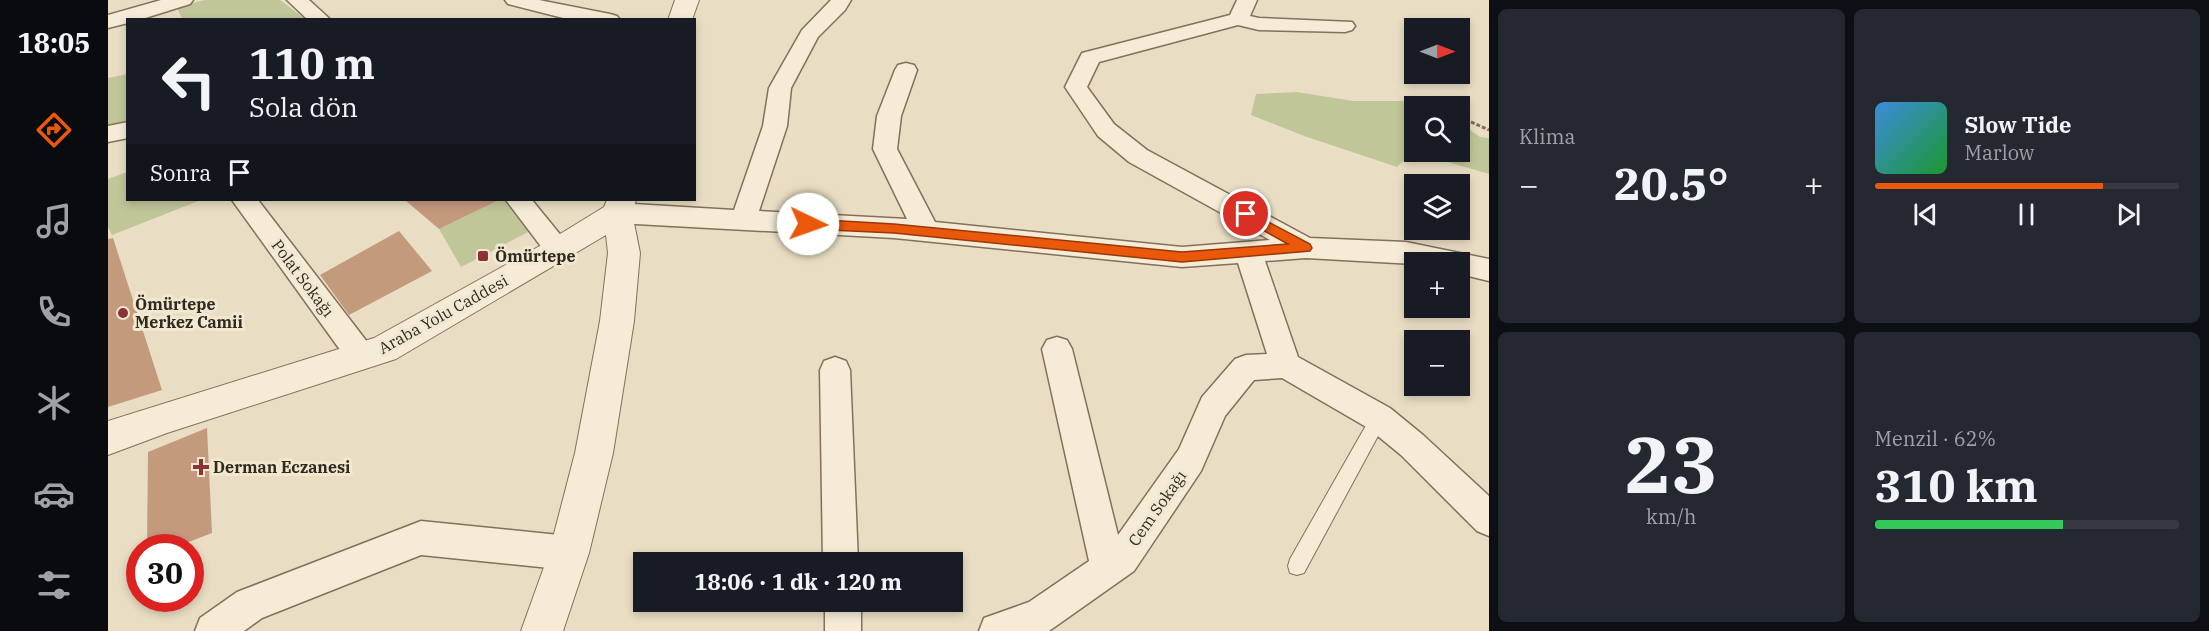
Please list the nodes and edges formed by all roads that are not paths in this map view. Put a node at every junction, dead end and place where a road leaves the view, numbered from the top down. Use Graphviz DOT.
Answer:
graph roads {
  1 [pos="183,0"];
  2 [pos="297,0"];
  3 [pos="515,0"];
  4 [pos="687,0"];
  5 [pos="841,0"];
  6 [pos="1243,9"];
  7 [pos="319,18"];
  8 [pos="598,18"];
  9 [pos="681,18"];
  10 [pos="108,22"];
  11 [pos="1345,26"];
  12 [pos="906,70"];
  13 [pos="126,130"];
  14 [pos="108,134"];
  15 [pos="245,201"];
  16 [pos="519,201"];
  17 [pos="619,206"];
  18 [pos="743,221"];
  19 [pos="926,231"];
  20 [pos="1306,248"];
  21 [pos="558,250"];
  22 [pos="1248,252"];
  23 [pos="1407,252"];
  24 [pos="1470,266"];
  25 [pos="1489,270"];
  26 [pos="1057,349"];
  27 [pos="361,356"];
  28 [pos="1286,365"];
  29 [pos="835,370"];
  30 [pos="1379,418"];
  31 [pos="108,438"];
  32 [pos="1489,519"];
  33 [pos="841,552"];
  34 [pos="569,553"];
  35 [pos="1297,566"];
  36 [pos="1108,568"];
  37 [pos="843,612"];
  38 [pos="213,631"];
  39 [pos="542,631"];
  40 [pos="843,631"];
  41 [pos="997,631"];
  1 -- 10 [label="street"];
  2 -- 7 [label="street"];
  3 -- 8 [label="street"];
  4 -- 9 [label="street"];
  5 -- 18 [label="street"];
  6 -- 11 [label="street"];
  6 -- 20 [label="street"];
  12 -- 19 [label="street"];
  13 -- 14 [label="street"];
  15 -- 27 [label="street, Polat Sokağı"];
  16 -- 21 [label="street"];
  17 -- 18 [label="street"];
  17 -- 21 [label="street, Araba Yolu Caddesi"];
  17 -- 34 [label="street"];
  18 -- 19 [label="street"];
  19 -- 22 [label="street"];
  20 -- 22 [label="street"];
  20 -- 23 [label="street"];
  21 -- 27 [label="street, Araba Yolu Caddesi"];
  22 -- 28 [label="street"];
  24 -- 25 [label="street"];
  26 -- 36 [label="street"];
  27 -- 31 [label="street, Araba Yolu Caddesi"];
  28 -- 30 [label="street"];
  28 -- 36 [label="street, Cem Sokağı"];
  29 -- 33 [label="street"];
  30 -- 32 [label="street"];
  30 -- 35 [label="lane"];
  34 -- 38 [label="street"];
  34 -- 39 [label="street"];
  36 -- 41 [label="street, Cem Sokağı"];
  37 -- 40 [label="street"];
}
